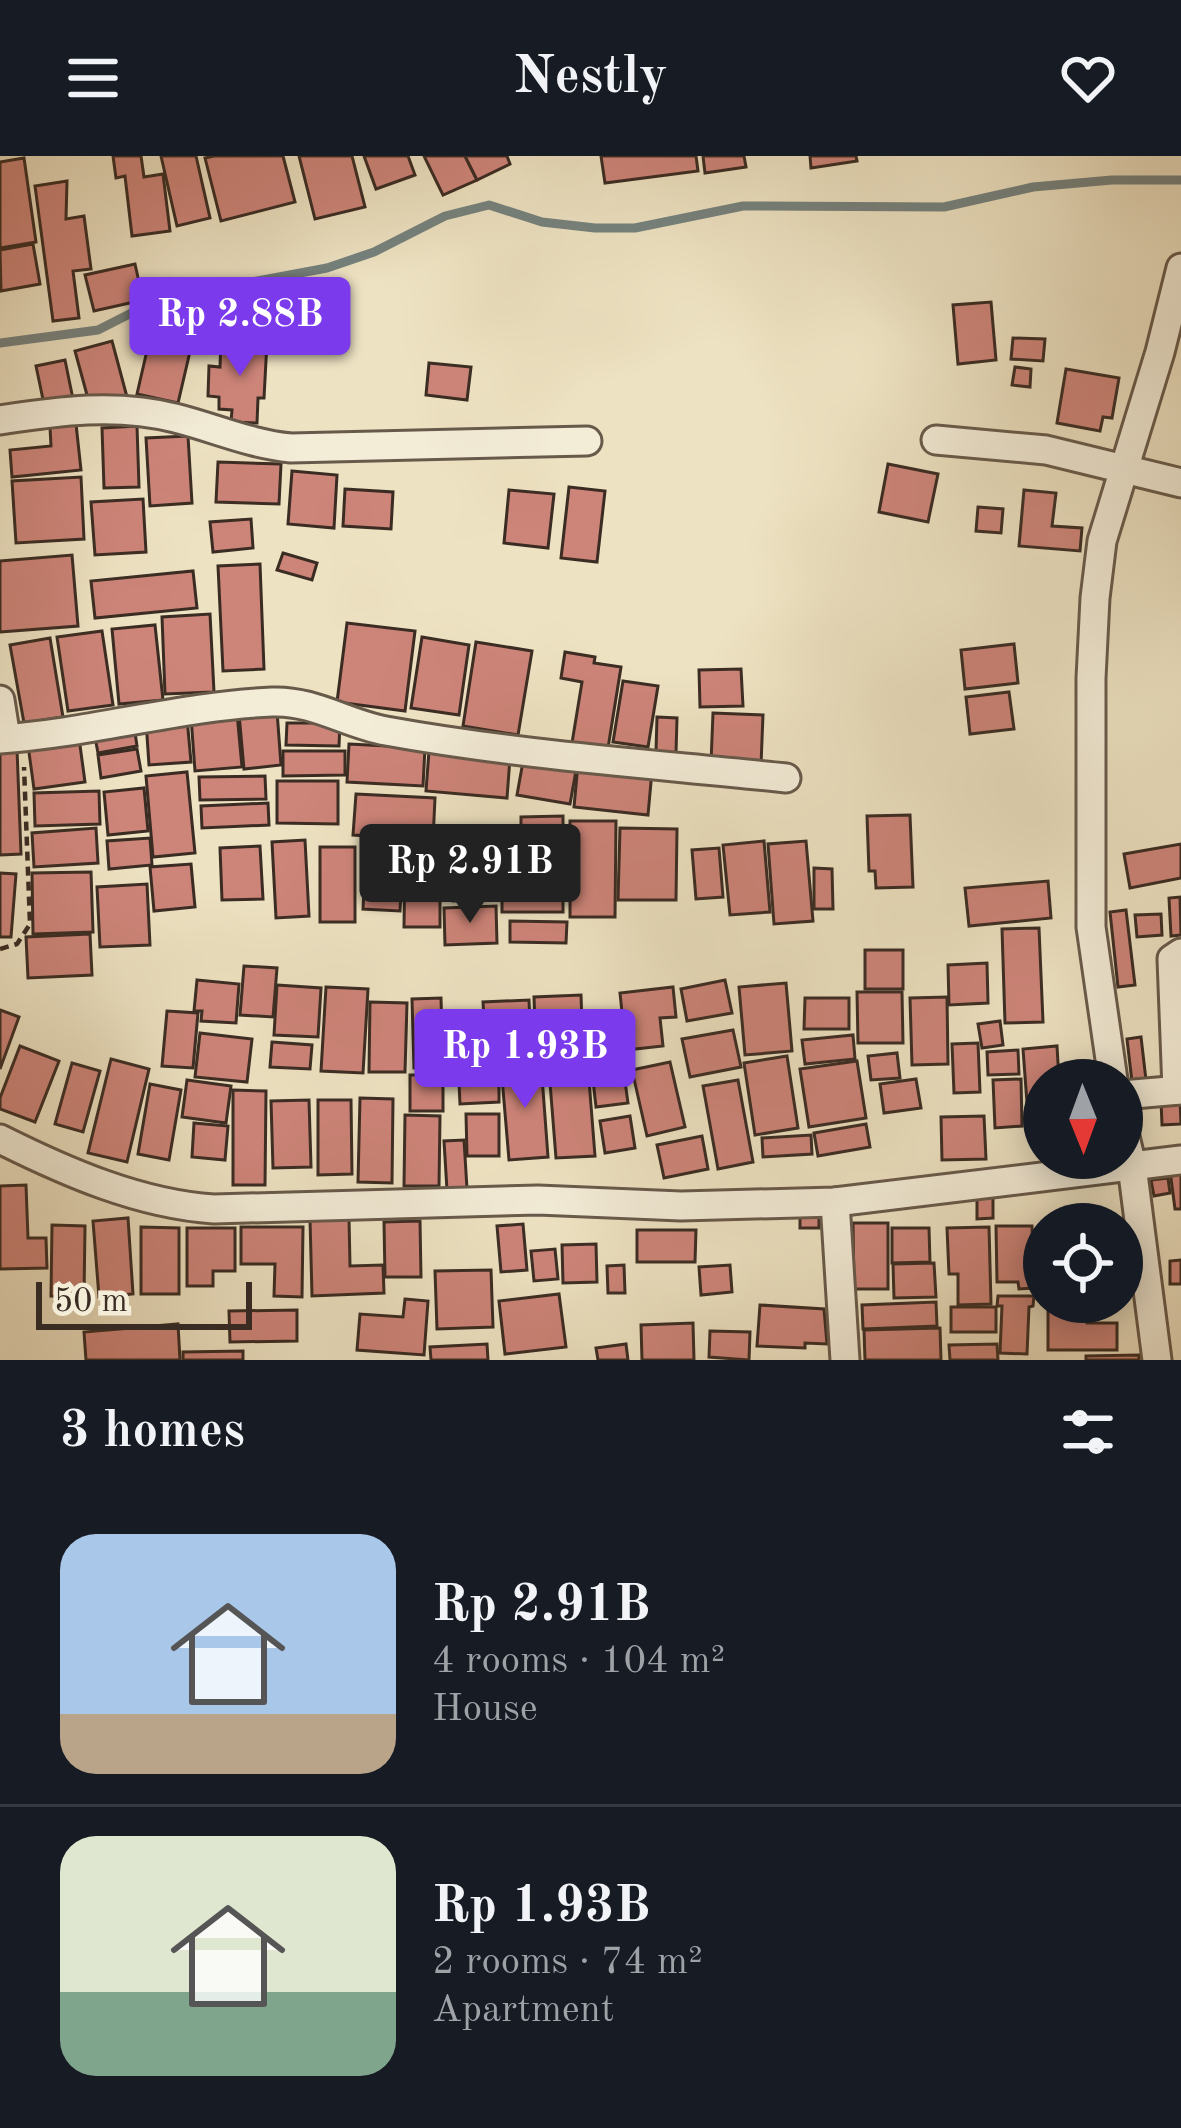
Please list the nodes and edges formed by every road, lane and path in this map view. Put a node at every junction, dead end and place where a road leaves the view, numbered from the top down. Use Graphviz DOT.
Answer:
graph roads {
  1 [pos="1181,268"];
  2 [pos="0,420"];
  3 [pos="936,440"];
  4 [pos="587,441"];
  5 [pos="1126,470"];
  6 [pos="1181,482"];
  7 [pos="0,700"];
  8 [pos="9,739"];
  9 [pos="786,778"];
  10 [pos="0,949"];
  11 [pos="1181,953"];
  12 [pos="1110,1059"];
  13 [pos="1179,1090"];
  14 [pos="1143,1093"];
  15 [pos="0,1139"];
  16 [pos="1181,1160"];
  17 [pos="1143,1165"];
  18 [pos="1025,1179"];
  19 [pos="1134,1179"];
  20 [pos="835,1202"];
  21 [pos="845,1360"];
  22 [pos="1157,1360"];
  1 -- 5 [label="street"];
  2 -- 4 [label="street"];
  3 -- 5 [label="street"];
  5 -- 6 [label="street"];
  5 -- 12 [label="street"];
  7 -- 8 [label="street"];
  8 -- 9 [label="street"];
  8 -- 10 [label="path"];
  11 -- 13 [label="street"];
  13 -- 14 [label="street"];
  15 -- 20 [label="street"];
  16 -- 17 [label="street"];
  18 -- 20 [label="street"];
  19 -- 22 [label="street"];
  20 -- 21 [label="street"];
}
